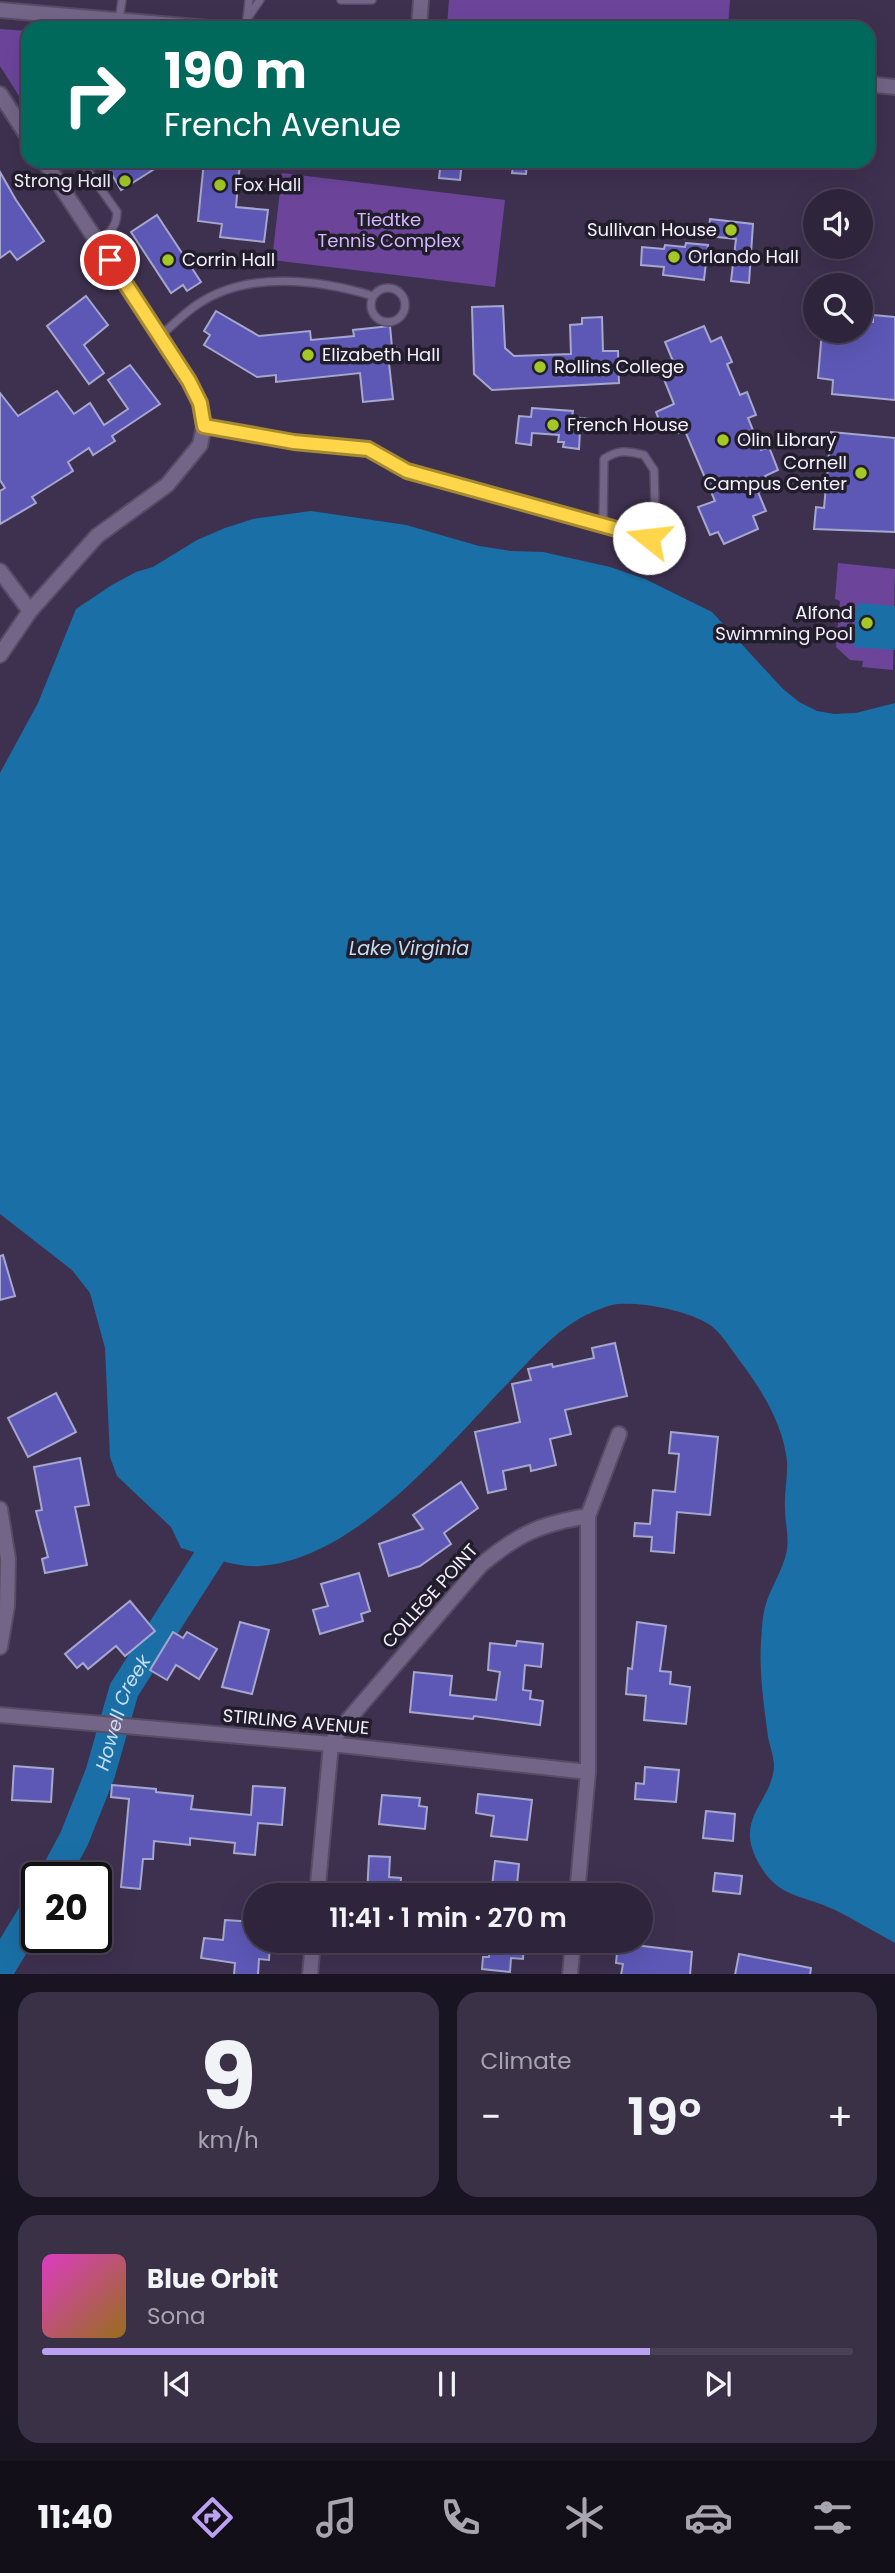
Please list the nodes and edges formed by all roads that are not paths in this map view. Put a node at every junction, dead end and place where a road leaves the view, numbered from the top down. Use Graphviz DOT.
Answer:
graph roads {
  1 [pos="122,0"];
  2 [pos="249,0"];
  3 [pos="260,0"];
  4 [pos="341,0"];
  5 [pos="372,0"];
  6 [pos="421,0"];
  7 [pos="0,10"];
  8 [pos="119,20"];
  9 [pos="69,21"];
  10 [pos="107,21"];
  11 [pos="130,21"];
  12 [pos="246,21"];
  13 [pos="248,21"];
  14 [pos="420,21"];
  15 [pos="875,85"];
  16 [pos="895,87"];
  17 [pos="0,94"];
  18 [pos="21,122"];
  19 [pos="49,168"];
  20 [pos="86,168"];
  21 [pos="97,242"];
  22 [pos="373,296"];
  23 [pos="160,336"];
  24 [pos="204,426"];
  25 [pos="603,525"];
  26 [pos="0,571"];
  27 [pos="5,587"];
  28 [pos="30,611"];
  29 [pos="0,655"];
  30 [pos="619,1434"];
  31 [pos="0,1509"];
  32 [pos="588,1516"];
  33 [pos="0,1647"];
  34 [pos="0,1715"];
  35 [pos="331,1744"];
  36 [pos="588,1772"];
  37 [pos="318,1883"];
  38 [pos="578,1883"];
  39 [pos="312,1953"];
  40 [pos="572,1953"];
  41 [pos="310,1974"];
  42 [pos="570,1974"];
  1 -- 8 [label="lane"];
  2 -- 12 [label="lane"];
  3 -- 13 [label="lane"];
  4 -- 5 [label="lane"];
  6 -- 14 [label="street"];
  7 -- 9 [label="street"];
  8 -- 10 [label="street"];
  8 -- 11 [label="street"];
  15 -- 16 [label="street"];
  17 -- 18 [label="street"];
  19 -- 21 [label="street"];
  20 -- 21 [label="lane"];
  21 -- 23 [label="street"];
  22 -- 22 [label="lane"];
  22 -- 23 [label="lane"];
  23 -- 24 [label="street"];
  24 -- 25 [label="lane"];
  24 -- 28 [label="street"];
  25 -- 25 [label="lane"];
  26 -- 27 [label="street"];
  27 -- 28 [label="street"];
  28 -- 29 [label="street"];
  30 -- 32 [label="street"];
  31 -- 33 [label="street"];
  32 -- 35 [label="street, COLLEGE POINT"];
  32 -- 36 [label="street"];
  34 -- 35 [label="street, STIRLING AVENUE"];
  35 -- 36 [label="street, STIRLING AVENUE"];
  35 -- 37 [label="street"];
  36 -- 38 [label="street"];
  39 -- 41 [label="street"];
  40 -- 42 [label="street"];
}
